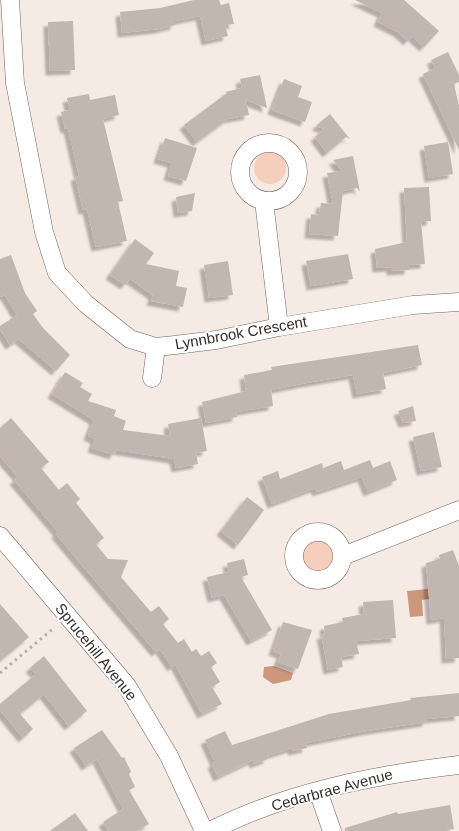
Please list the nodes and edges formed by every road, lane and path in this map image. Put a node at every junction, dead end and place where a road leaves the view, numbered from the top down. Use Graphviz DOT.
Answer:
graph roads {
  1 [pos="10,0"];
  2 [pos="264,201"];
  3 [pos="459,302"];
  4 [pos="279,327"];
  5 [pos="156,347"];
  6 [pos="152,378"];
  7 [pos="459,510"];
  8 [pos="0,536"];
  9 [pos="343,556"];
  10 [pos="54,628"];
  11 [pos="0,674"];
  12 [pos="459,765"];
  13 [pos="318,791"];
  14 [pos="204,831"];
  15 [pos="210,831"];
  16 [pos="332,831"];
  1 -- 5 [label="street, Lynnbrook Crescent"];
  2 -- 4 [label="street"];
  3 -- 4 [label="street, Lynnbrook Crescent"];
  4 -- 5 [label="street, Lynnbrook Crescent"];
  5 -- 6 [label="street"];
  7 -- 9 [label="street"];
  8 -- 14 [label="street, Sprucehill Avenue"];
  10 -- 11 [label="path"];
  12 -- 13 [label="street, Cedarbrae Avenue"];
  13 -- 15 [label="street, Cedarbrae Avenue"];
  13 -- 16 [label="street"];
}
